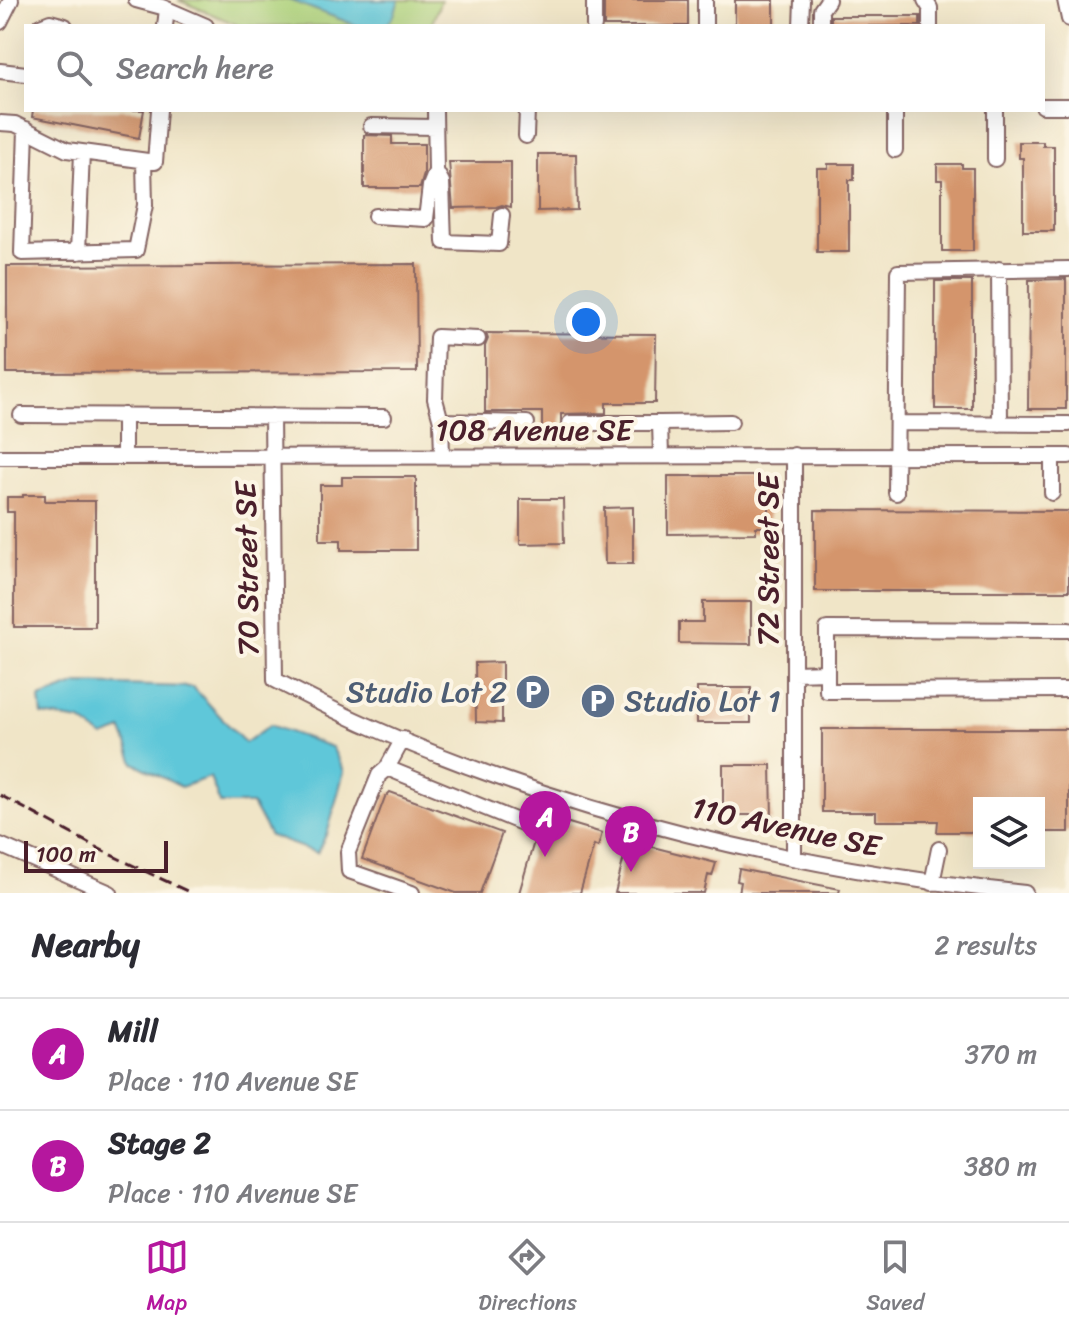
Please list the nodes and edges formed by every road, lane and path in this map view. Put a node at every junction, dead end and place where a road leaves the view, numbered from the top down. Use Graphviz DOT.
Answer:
graph roads {
  1 [pos="11,0"];
  2 [pos="137,0"];
  3 [pos="594,0"];
  4 [pos="705,0"];
  5 [pos="802,0"];
  6 [pos="828,0"];
  7 [pos="925,0"];
  8 [pos="1065,0"];
  9 [pos="167,9"];
  10 [pos="1069,19"];
  11 [pos="0,22"];
  12 [pos="165,24"];
  13 [pos="201,24"];
  14 [pos="594,24"];
  15 [pos="705,24"];
  16 [pos="801,24"];
  17 [pos="821,24"];
  18 [pos="930,24"];
  19 [pos="0,71"];
  20 [pos="24,74"];
  21 [pos="1045,106"];
  22 [pos="1069,106"];
  23 [pos="159,112"];
  24 [pos="435,112"];
  25 [pos="527,112"];
  26 [pos="895,112"];
  27 [pos="995,112"];
  28 [pos="0,123"];
  29 [pos="371,126"];
  30 [pos="435,127"];
  31 [pos="26,129"];
  32 [pos="526,136"];
  33 [pos="895,150"];
  34 [pos="82,152"];
  35 [pos="995,159"];
  36 [pos="144,161"];
  37 [pos="436,171"];
  38 [pos="502,215"];
  39 [pos="375,216"];
  40 [pos="78,252"];
  41 [pos="999,269"];
  42 [pos="1069,269"];
  43 [pos="478,339"];
  44 [pos="21,415"];
  45 [pos="124,415"];
  46 [pos="272,416"];
  47 [pos="384,417"];
  48 [pos="441,421"];
  49 [pos="731,422"];
  50 [pos="527,423"];
  51 [pos="570,423"];
  52 [pos="660,423"];
  53 [pos="897,423"];
  54 [pos="1000,424"];
  55 [pos="1069,424"];
  56 [pos="794,455"];
  57 [pos="896,455"];
  58 [pos="271,456"];
  59 [pos="442,456"];
  60 [pos="661,456"];
  61 [pos="1052,456"];
  62 [pos="1069,456"];
  63 [pos="0,457"];
  64 [pos="124,457"];
  65 [pos="896,493"];
  66 [pos="1052,493"];
  67 [pos="1069,630"];
  68 [pos="827,672"];
  69 [pos="794,673"];
  70 [pos="275,680"];
  71 [pos="1069,690"];
  72 [pos="403,739"];
  73 [pos="387,768"];
  74 [pos="522,823"];
  75 [pos="0,845"];
  76 [pos="939,849"];
  77 [pos="794,857"];
  78 [pos="932,883"];
  79 [pos="110,893"];
  80 [pos="412,893"];
  81 [pos="1025,893"];
  1 -- 11 [label="street"];
  2 -- 9 [label="street"];
  3 -- 14 [label="street"];
  4 -- 15 [label="street"];
  5 -- 16 [label="street"];
  6 -- 17 [label="street"];
  7 -- 18 [label="street"];
  8 -- 10 [label="street"];
  9 -- 12 [label="street"];
  9 -- 13 [label="street"];
  19 -- 20 [label="street"];
  21 -- 22 [label="street"];
  23 -- 36 [label="street"];
  24 -- 30 [label="street"];
  25 -- 32 [label="street"];
  26 -- 33 [label="street"];
  27 -- 35 [label="street"];
  28 -- 31 [label="street"];
  29 -- 30 [label="street"];
  30 -- 37 [label="street"];
  31 -- 34 [label="street"];
  31 -- 40 [label="street"];
  34 -- 36 [label="street"];
  34 -- 40 [label="street"];
  36 -- 40 [label="street"];
  37 -- 38 [label="street"];
  37 -- 39 [label="street"];
  41 -- 42 [label="street"];
  41 -- 53 [label="street"];
  41 -- 54 [label="street"];
  43 -- 48 [label="street"];
  44 -- 45 [label="street"];
  45 -- 46 [label="street"];
  45 -- 64 [label="street"];
  46 -- 47 [label="street"];
  46 -- 58 [label="street, 70 Street SE"];
  48 -- 50 [label="street"];
  48 -- 59 [label="street"];
  49 -- 52 [label="street"];
  51 -- 52 [label="street"];
  52 -- 60 [label="street"];
  53 -- 54 [label="street"];
  53 -- 57 [label="street"];
  54 -- 55 [label="street"];
  56 -- 57 [label="street, 108 Avenue SE"];
  56 -- 60 [label="street, 108 Avenue SE"];
  56 -- 69 [label="street, 72 Street SE"];
  57 -- 61 [label="street, 108 Avenue SE"];
  57 -- 65 [label="street"];
  58 -- 59 [label="street, 108 Avenue SE"];
  58 -- 64 [label="street, 108 Avenue SE"];
  58 -- 70 [label="street, 70 Street SE"];
  59 -- 60 [label="street, 108 Avenue SE"];
  61 -- 62 [label="street, 108 Avenue SE"];
  61 -- 66 [label="street"];
  63 -- 64 [label="street, 108 Avenue SE"];
  67 -- 68 [label="street"];
  68 -- 69 [label="street"];
  68 -- 71 [label="street"];
  69 -- 77 [label="street, 72 Street SE"];
  70 -- 72 [label="street, 110 Avenue SE"];
  72 -- 73 [label="street"];
  72 -- 77 [label="street, 110 Avenue SE"];
  73 -- 74 [label="street"];
  73 -- 80 [label="street"];
  75 -- 79 [label="street"];
  76 -- 78 [label="street"];
  77 -- 78 [label="street, 110 Avenue SE"];
  78 -- 81 [label="street, 110 Avenue SE"];
}
